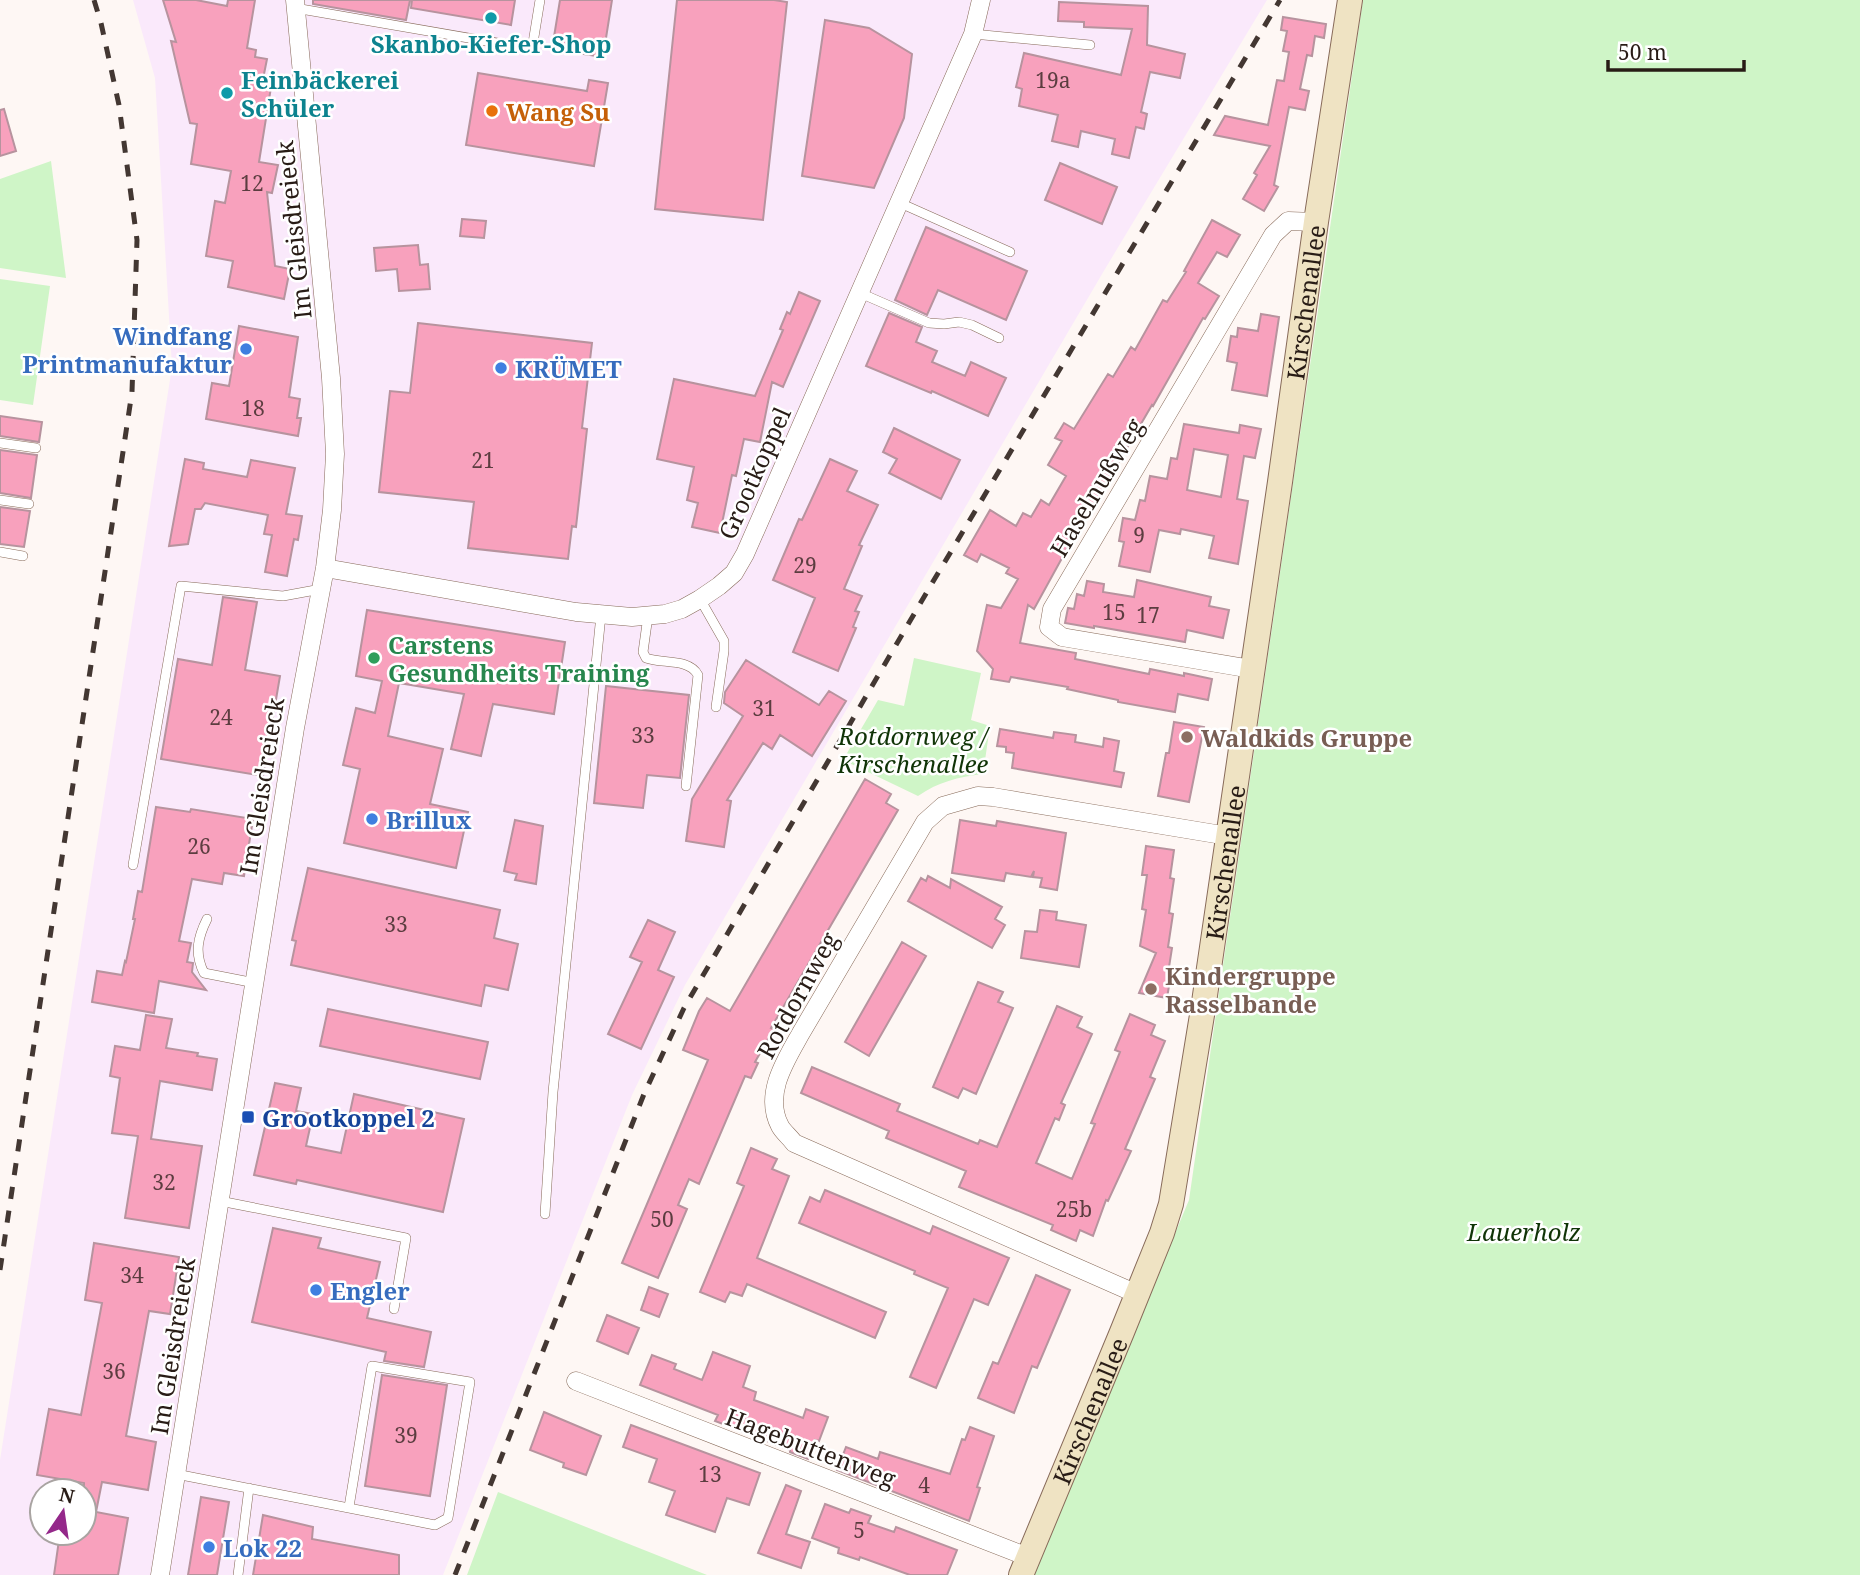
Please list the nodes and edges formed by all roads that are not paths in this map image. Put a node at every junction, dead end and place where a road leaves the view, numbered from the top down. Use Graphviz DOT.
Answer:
graph roads {
  1 [pos="540,0"];
  2 [pos="981,0"];
  3 [pos="1350,0"];
  4 [pos="295,4"];
  5 [pos="973,34"];
  6 [pos="1090,46"];
  7 [pos="900,203"];
  8 [pos="1316,222"];
  9 [pos="1010,252"];
  10 [pos="860,293"];
  11 [pos="999,338"];
  12 [pos="0,443"];
  13 [pos="36,448"];
  14 [pos="0,500"];
  15 [pos="29,504"];
  16 [pos="0,552"];
  17 [pos="23,556"];
  18 [pos="325,568"];
  19 [pos="321,589"];
  20 [pos="701,599"];
  21 [pos="601,615"];
  22 [pos="648,616"];
  23 [pos="1252,669"];
  24 [pos="716,707"];
  25 [pos="686,786"];
  26 [pos="1228,836"];
  27 [pos="133,865"];
  28 [pos="207,919"];
  29 [pos="255,983"];
  30 [pos="220,1201"];
  31 [pos="545,1214"];
  32 [pos="1138,1294"];
  33 [pos="394,1310"];
  34 [pos="576,1381"];
  35 [pos="176,1474"];
  36 [pos="249,1488"];
  37 [pos="349,1507"];
  38 [pos="1024,1566"];
  39 [pos="160,1575"];
  40 [pos="238,1575"];
  1 -- 4 [label="lane"];
  2 -- 5 [label="street, Grootkoppel"];
  3 -- 8 [label="street, Kirschenallee"];
  4 -- 18 [label="street, Im Gleisdreieck"];
  5 -- 6 [label="lane"];
  5 -- 7 [label="street, Grootkoppel"];
  7 -- 9 [label="lane"];
  7 -- 10 [label="street, Grootkoppel"];
  8 -- 23 [label="street, Kirschenallee"];
  8 -- 23 [label="street, Haselnußweg"];
  10 -- 11 [label="lane"];
  10 -- 20 [label="street, Grootkoppel"];
  12 -- 13 [label="lane"];
  14 -- 15 [label="lane"];
  16 -- 17 [label="lane"];
  18 -- 19 [label="street, Im Gleisdreieck"];
  18 -- 21 [label="street, Grootkoppel"];
  19 -- 27 [label="lane"];
  19 -- 29 [label="street, Im Gleisdreieck"];
  20 -- 22 [label="street, Grootkoppel"];
  20 -- 24 [label="lane"];
  21 -- 22 [label="street, Grootkoppel"];
  21 -- 31 [label="lane"];
  22 -- 25 [label="lane"];
  23 -- 26 [label="street, Kirschenallee"];
  26 -- 32 [label="street, Kirschenallee"];
  26 -- 32 [label="street, Rotdornweg"];
  28 -- 29 [label="lane"];
  29 -- 30 [label="street, Im Gleisdreieck"];
  30 -- 33 [label="lane"];
  30 -- 35 [label="street, Im Gleisdreieck"];
  32 -- 38 [label="street, Kirschenallee"];
  34 -- 38 [label="street, Hagebuttenweg"];
  35 -- 36 [label="lane"];
  35 -- 39 [label="street, Im Gleisdreieck"];
  36 -- 37 [label="lane"];
  36 -- 40 [label="lane"];
  37 -- 37 [label="lane"];
}
